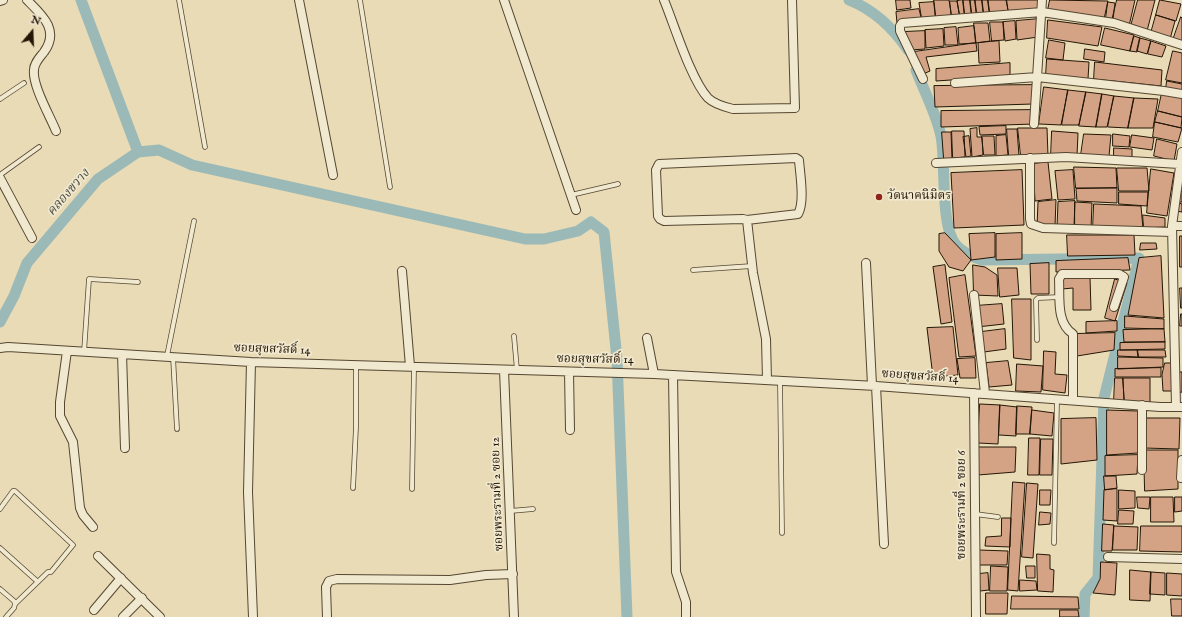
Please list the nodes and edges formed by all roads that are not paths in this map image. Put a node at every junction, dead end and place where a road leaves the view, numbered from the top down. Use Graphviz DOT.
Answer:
graph roads {
  1 [pos="27,0"];
  2 [pos="179,0"];
  3 [pos="299,0"];
  4 [pos="360,0"];
  5 [pos="504,0"];
  6 [pos="664,0"];
  7 [pos="792,0"];
  8 [pos="1042,0"];
  9 [pos="1042,12"];
  10 [pos="1182,45"];
  11 [pos="1037,77"];
  12 [pos="923,79"];
  13 [pos="24,83"];
  14 [pos="956,83"];
  15 [pos="1182,94"];
  16 [pos="0,99"];
  17 [pos="1034,124"];
  18 [pos="56,131"];
  19 [pos="39,147"];
  20 [pos="205,147"];
  21 [pos="1182,152"];
  22 [pos="1030,158"];
  23 [pos="941,163"];
  24 [pos="1179,164"];
  25 [pos="332,175"];
  26 [pos="0,176"];
  27 [pos="618,184"];
  28 [pos="1179,184"];
  29 [pos="390,187"];
  30 [pos="3,192"];
  31 [pos="571,195"];
  32 [pos="576,210"];
  33 [pos="746,220"];
  34 [pos="194,221"];
  35 [pos="1182,226"];
  36 [pos="1172,229"];
  37 [pos="32,238"];
  38 [pos="866,263"];
  39 [pos="752,266"];
  40 [pos="693,270"];
  41 [pos="402,271"];
  42 [pos="138,282"];
  43 [pos="974,295"];
  44 [pos="1060,297"];
  45 [pos="1114,307"];
  46 [pos="514,336"];
  47 [pos="647,338"];
  48 [pos="1037,340"];
  49 [pos="4,347"];
  50 [pos="67,352"];
  51 [pos="84,352"];
  52 [pos="122,354"];
  53 [pos="170,357"];
  54 [pos="251,362"];
  55 [pos="356,365"];
  56 [pos="412,367"];
  57 [pos="504,370"];
  58 [pos="517,370"];
  59 [pos="569,372"];
  60 [pos="654,374"];
  61 [pos="672,374"];
  62 [pos="767,380"];
  63 [pos="780,380"];
  64 [pos="874,386"];
  65 [pos="974,393"];
  66 [pos="985,393"];
  67 [pos="1057,399"];
  68 [pos="1073,400"];
  69 [pos="1142,405"];
  70 [pos="1179,407"];
  71 [pos="177,429"];
  72 [pos="570,430"];
  73 [pos="125,448"];
  74 [pos="1182,460"];
  75 [pos="1142,470"];
  76 [pos="1181,478"];
  77 [pos="353,488"];
  78 [pos="412,489"];
  79 [pos="0,509"];
  80 [pos="533,509"];
  81 [pos="510,511"];
  82 [pos="975,514"];
  83 [pos="998,517"];
  84 [pos="94,527"];
  85 [pos="782,533"];
  86 [pos="1054,543"];
  87 [pos="884,544"];
  88 [pos="0,548"];
  89 [pos="98,556"];
  90 [pos="1108,557"];
  91 [pos="1182,559"];
  92 [pos="513,574"];
  93 [pos="121,578"];
  94 [pos="38,582"];
  95 [pos="0,589"];
  96 [pos="142,598"];
  97 [pos="15,604"];
  98 [pos="94,610"];
  99 [pos="6,617"];
  100 [pos="123,617"];
  101 [pos="160,617"];
  102 [pos="253,617"];
  103 [pos="327,617"];
  104 [pos="514,617"];
  105 [pos="686,617"];
  106 [pos="976,617"];
  1 -- 18 [label="street"];
  2 -- 20 [label="lane"];
  3 -- 25 [label="street"];
  4 -- 29 [label="lane"];
  5 -- 31 [label="street"];
  6 -- 7 [label="street"];
  8 -- 9 [label="street"];
  9 -- 10 [label="street"];
  9 -- 11 [label="street"];
  9 -- 12 [label="street"];
  11 -- 14 [label="street"];
  11 -- 15 [label="street"];
  11 -- 17 [label="street"];
  13 -- 16 [label="lane"];
  19 -- 26 [label="lane"];
  21 -- 24 [label="street"];
  22 -- 23 [label="street"];
  22 -- 24 [label="street"];
  22 -- 36 [label="street"];
  24 -- 28 [label="street"];
  26 -- 30 [label="street"];
  27 -- 31 [label="lane"];
  28 -- 36 [label="street"];
  30 -- 37 [label="street"];
  31 -- 32 [label="street"];
  33 -- 33 [label="street"];
  33 -- 39 [label="street"];
  34 -- 53 [label="lane"];
  35 -- 36 [label="street"];
  36 -- 70 [label="street"];
  38 -- 64 [label="street"];
  39 -- 40 [label="lane"];
  39 -- 62 [label="street"];
  41 -- 56 [label="street"];
  42 -- 51 [label="lane"];
  43 -- 66 [label="street"];
  44 -- 45 [label="street"];
  44 -- 48 [label="lane"];
  44 -- 68 [label="street"];
  46 -- 58 [label="lane"];
  47 -- 60 [label="street"];
  49 -- 50 [label="street, ซอยสุขสวัสดิ์ 14"];
  50 -- 51 [label="street, ซอยสุขสวัสดิ์ 14"];
  50 -- 84 [label="street"];
  51 -- 52 [label="street, ซอยสุขสวัสดิ์ 14"];
  52 -- 53 [label="street, ซอยสุขสวัสดิ์ 14"];
  52 -- 73 [label="street"];
  53 -- 54 [label="street, ซอยสุขสวัสดิ์ 14"];
  53 -- 71 [label="lane"];
  54 -- 55 [label="street, ซอยสุขสวัสดิ์ 14"];
  54 -- 102 [label="street"];
  55 -- 56 [label="street, ซอยสุขสวัสดิ์ 14"];
  55 -- 77 [label="lane"];
  56 -- 57 [label="street, ซอยสุขสวัสดิ์ 14"];
  56 -- 78 [label="lane"];
  57 -- 58 [label="street, ซอยสุขสวัสดิ์ 14"];
  57 -- 81 [label="street, ซอยพระรามที่ 2 ซอย 12"];
  58 -- 59 [label="street, ซอยสุขสวัสดิ์ 14"];
  59 -- 60 [label="street, ซอยสุขสวัสดิ์ 14"];
  59 -- 72 [label="street"];
  60 -- 61 [label="street, ซอยสุขสวัสดิ์ 14"];
  61 -- 62 [label="street, ซอยสุขสวัสดิ์ 14"];
  61 -- 105 [label="street"];
  62 -- 63 [label="street, ซอยสุขสวัสดิ์ 14"];
  63 -- 64 [label="street, ซอยสุขสวัสดิ์ 14"];
  63 -- 85 [label="lane"];
  64 -- 65 [label="street, ซอยสุขสวัสดิ์ 14"];
  64 -- 87 [label="street"];
  65 -- 66 [label="street, ซอยสุขสวัสดิ์ 14"];
  65 -- 82 [label="street, ซอยพระรามที่ 2 ซอย 6"];
  66 -- 67 [label="street, ซอยสุขสวัสดิ์ 14"];
  67 -- 68 [label="street, ซอยสุขสวัสดิ์ 14"];
  67 -- 86 [label="lane"];
  68 -- 69 [label="street, ซอยสุขสวัสดิ์ 14"];
  69 -- 70 [label="street, ซอยสุขสวัสดิ์ 14"];
  69 -- 75 [label="street"];
  74 -- 76 [label="street"];
  79 -- 94 [label="lane"];
  80 -- 81 [label="lane"];
  81 -- 92 [label="street, ซอยพระรามที่ 2 ซอย 12"];
  82 -- 83 [label="lane"];
  82 -- 106 [label="street, ซอยพระรามที่ 2 ซอย 6"];
  88 -- 94 [label="lane"];
  89 -- 93 [label="street"];
  90 -- 91 [label="street"];
  92 -- 103 [label="street"];
  92 -- 104 [label="street, ซอยพระรามที่ 2 ซอย 12"];
  93 -- 96 [label="street"];
  93 -- 98 [label="street"];
  94 -- 97 [label="lane"];
  95 -- 97 [label="lane"];
  96 -- 100 [label="street"];
  96 -- 101 [label="street"];
  97 -- 99 [label="lane"];
}
